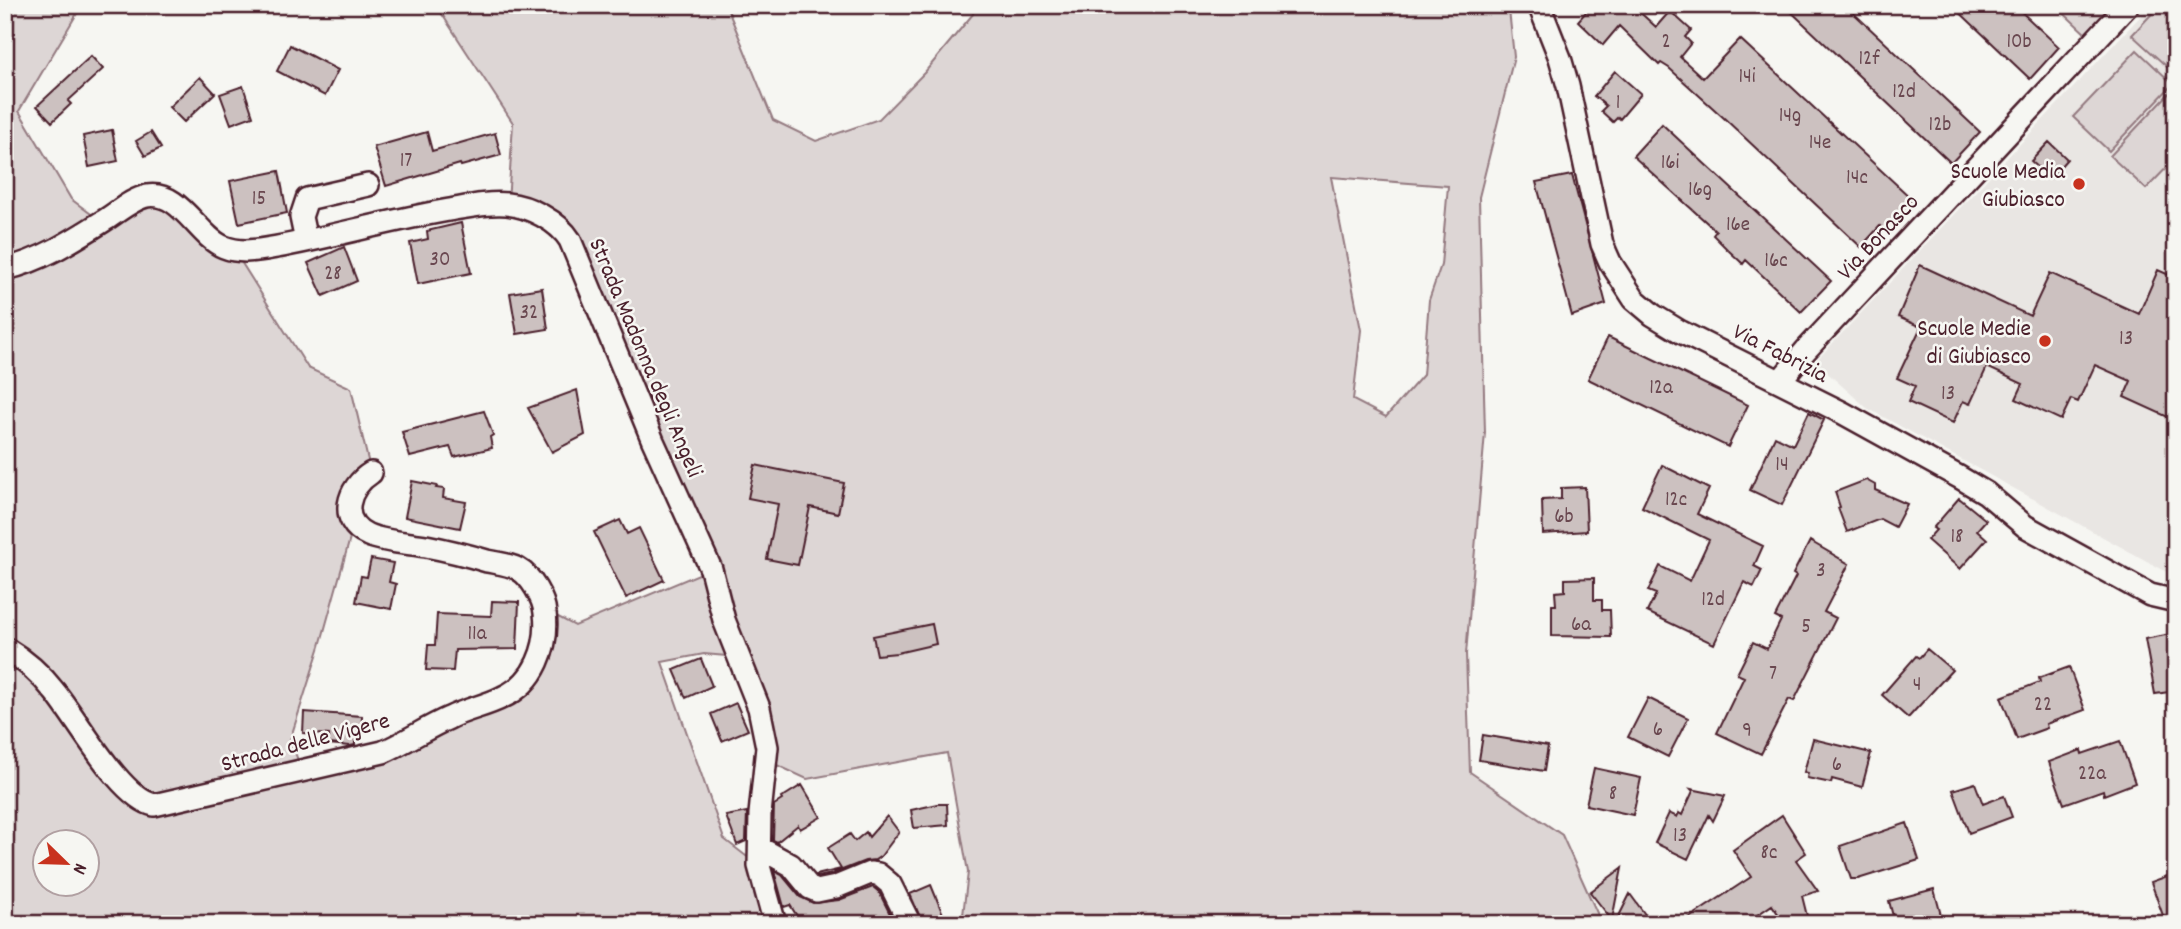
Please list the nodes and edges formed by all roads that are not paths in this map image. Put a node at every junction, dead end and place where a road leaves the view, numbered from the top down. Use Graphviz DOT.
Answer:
graph roads {
  1 [pos="1539,5"];
  2 [pos="2129,5"];
  3 [pos="368,185"];
  4 [pos="306,241"];
  5 [pos="5,269"];
  6 [pos="1780,381"];
  7 [pos="371,472"];
  8 [pos="2176,601"];
  9 [pos="5,648"];
  10 [pos="760,848"];
  11 [pos="775,924"];
  12 [pos="910,924"];
  1 -- 6 [label="street, Via Fabrizia"];
  2 -- 6 [label="street, Via Bonasco"];
  3 -- 4 [label="street"];
  4 -- 5 [label="street, Strada Madonna degli Angeli"];
  4 -- 10 [label="street, Strada Madonna degli Angeli"];
  6 -- 8 [label="street, Via Fabrizia"];
  7 -- 9 [label="street, Strada delle Vigere"];
  10 -- 11 [label="street, Strada Madonna degli Angeli"];
  10 -- 12 [label="street"];
}
